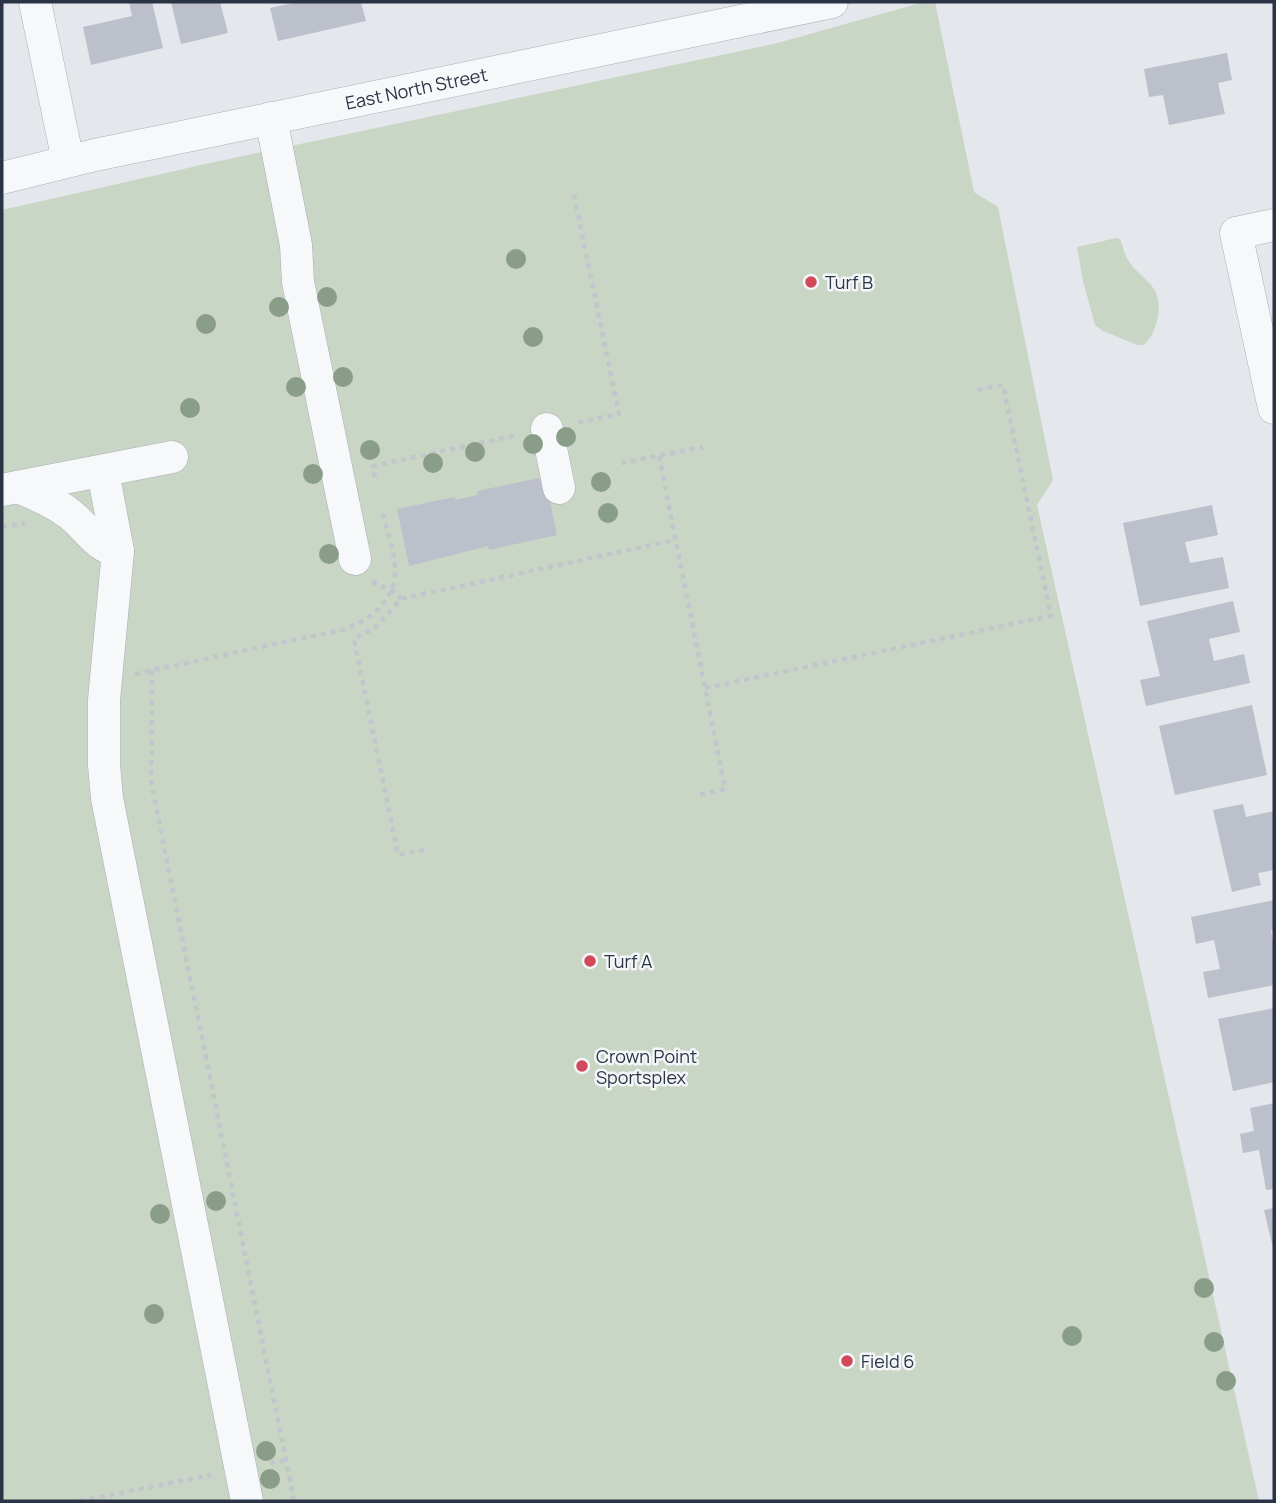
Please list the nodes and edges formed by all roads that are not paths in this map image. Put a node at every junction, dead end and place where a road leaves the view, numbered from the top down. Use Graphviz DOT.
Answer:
graph roads {
  1 [pos="35,2"];
  2 [pos="832,2"];
  3 [pos="271,118"];
  4 [pos="68,161"];
  5 [pos="2,178"];
  6 [pos="1274,225"];
  7 [pos="1274,408"];
  8 [pos="547,429"];
  9 [pos="172,457"];
  10 [pos="103,472"];
  11 [pos="10,488"];
  12 [pos="559,488"];
  13 [pos="118,551"];
  14 [pos="361,570"];
  15 [pos="247,1501"];
  1 -- 4 [label="street"];
  2 -- 3 [label="street, East North Street"];
  3 -- 4 [label="street, East North Street"];
  3 -- 14 [label="street"];
  4 -- 5 [label="street, East North Street"];
  6 -- 7 [label="street"];
  8 -- 12 [label="street"];
  9 -- 10 [label="street"];
  10 -- 11 [label="street"];
  10 -- 13 [label="street"];
  11 -- 13 [label="street"];
  13 -- 15 [label="street"];
}
